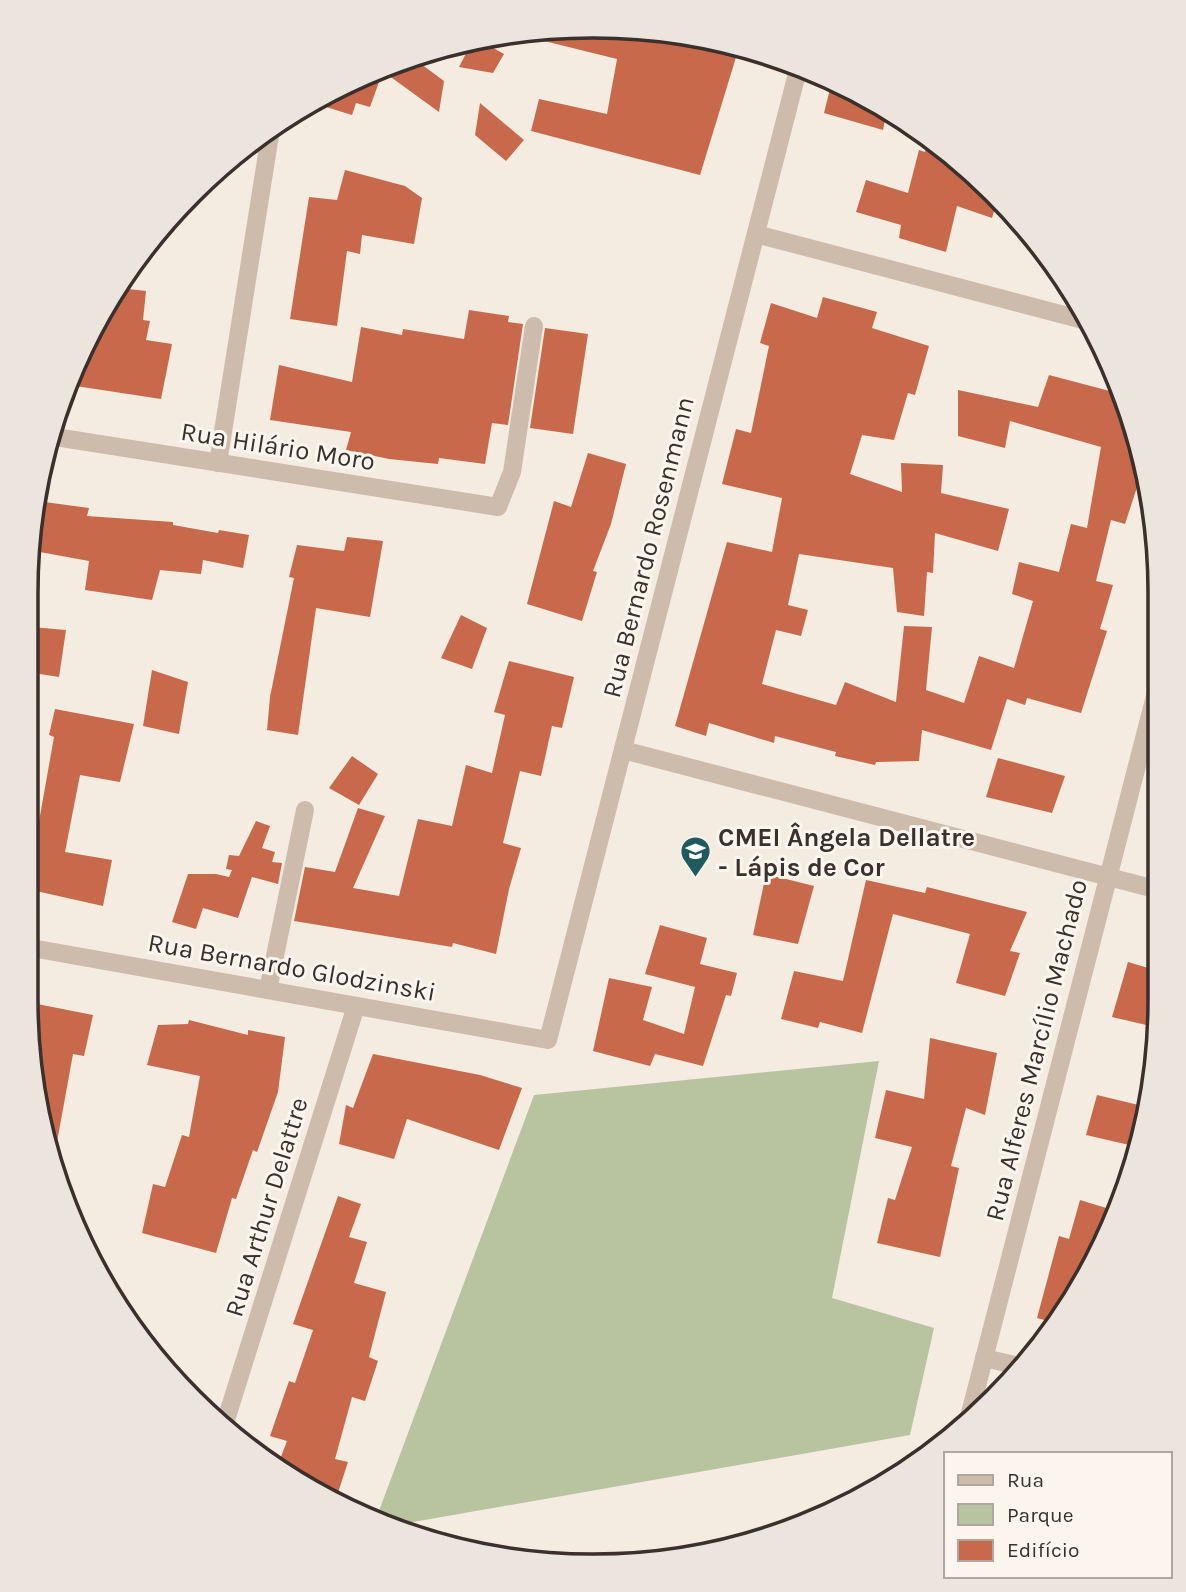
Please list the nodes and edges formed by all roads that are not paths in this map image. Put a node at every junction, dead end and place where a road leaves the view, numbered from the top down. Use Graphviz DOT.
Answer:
graph roads {
  1 [pos="796,78"];
  2 [pos="262,148"];
  3 [pos="756,234"];
  4 [pos="1074,318"];
  5 [pos="534,326"];
  6 [pos="61,438"];
  7 [pos="218,463"];
  8 [pos="1148,723"];
  9 [pos="623,750"];
  10 [pos="305,810"];
  11 [pos="1108,877"];
  12 [pos="1148,887"];
  13 [pos="38,949"];
  14 [pos="268,990"];
  15 [pos="356,1006"];
  16 [pos="548,1040"];
  17 [pos="984,1358"];
  18 [pos="1011,1364"];
  19 [pos="973,1403"];
  20 [pos="227,1416"];
  1 -- 3 [label="street, Rua Bernardo Rosenmann"];
  2 -- 7 [label="street"];
  3 -- 4 [label="street"];
  3 -- 9 [label="street, Rua Bernardo Rosenmann"];
  5 -- 7 [label="street, Rua Hilário Moro"];
  6 -- 7 [label="street, Rua Hilário Moro"];
  8 -- 11 [label="street, Rua Alferes Marcílio Machado"];
  9 -- 11 [label="street"];
  9 -- 16 [label="street, Rua Bernardo Rosenmann"];
  10 -- 14 [label="street"];
  11 -- 12 [label="street"];
  11 -- 17 [label="street, Rua Alferes Marcílio Machado"];
  13 -- 14 [label="street, Rua Bernardo Glodzinski"];
  14 -- 15 [label="street, Rua Bernardo Glodzinski"];
  15 -- 16 [label="street, Rua Bernardo Glodzinski"];
  15 -- 20 [label="street, Rua Arthur Delattre"];
  17 -- 18 [label="street"];
  17 -- 19 [label="street, Rua Alferes Marcílio Machado"];
}
